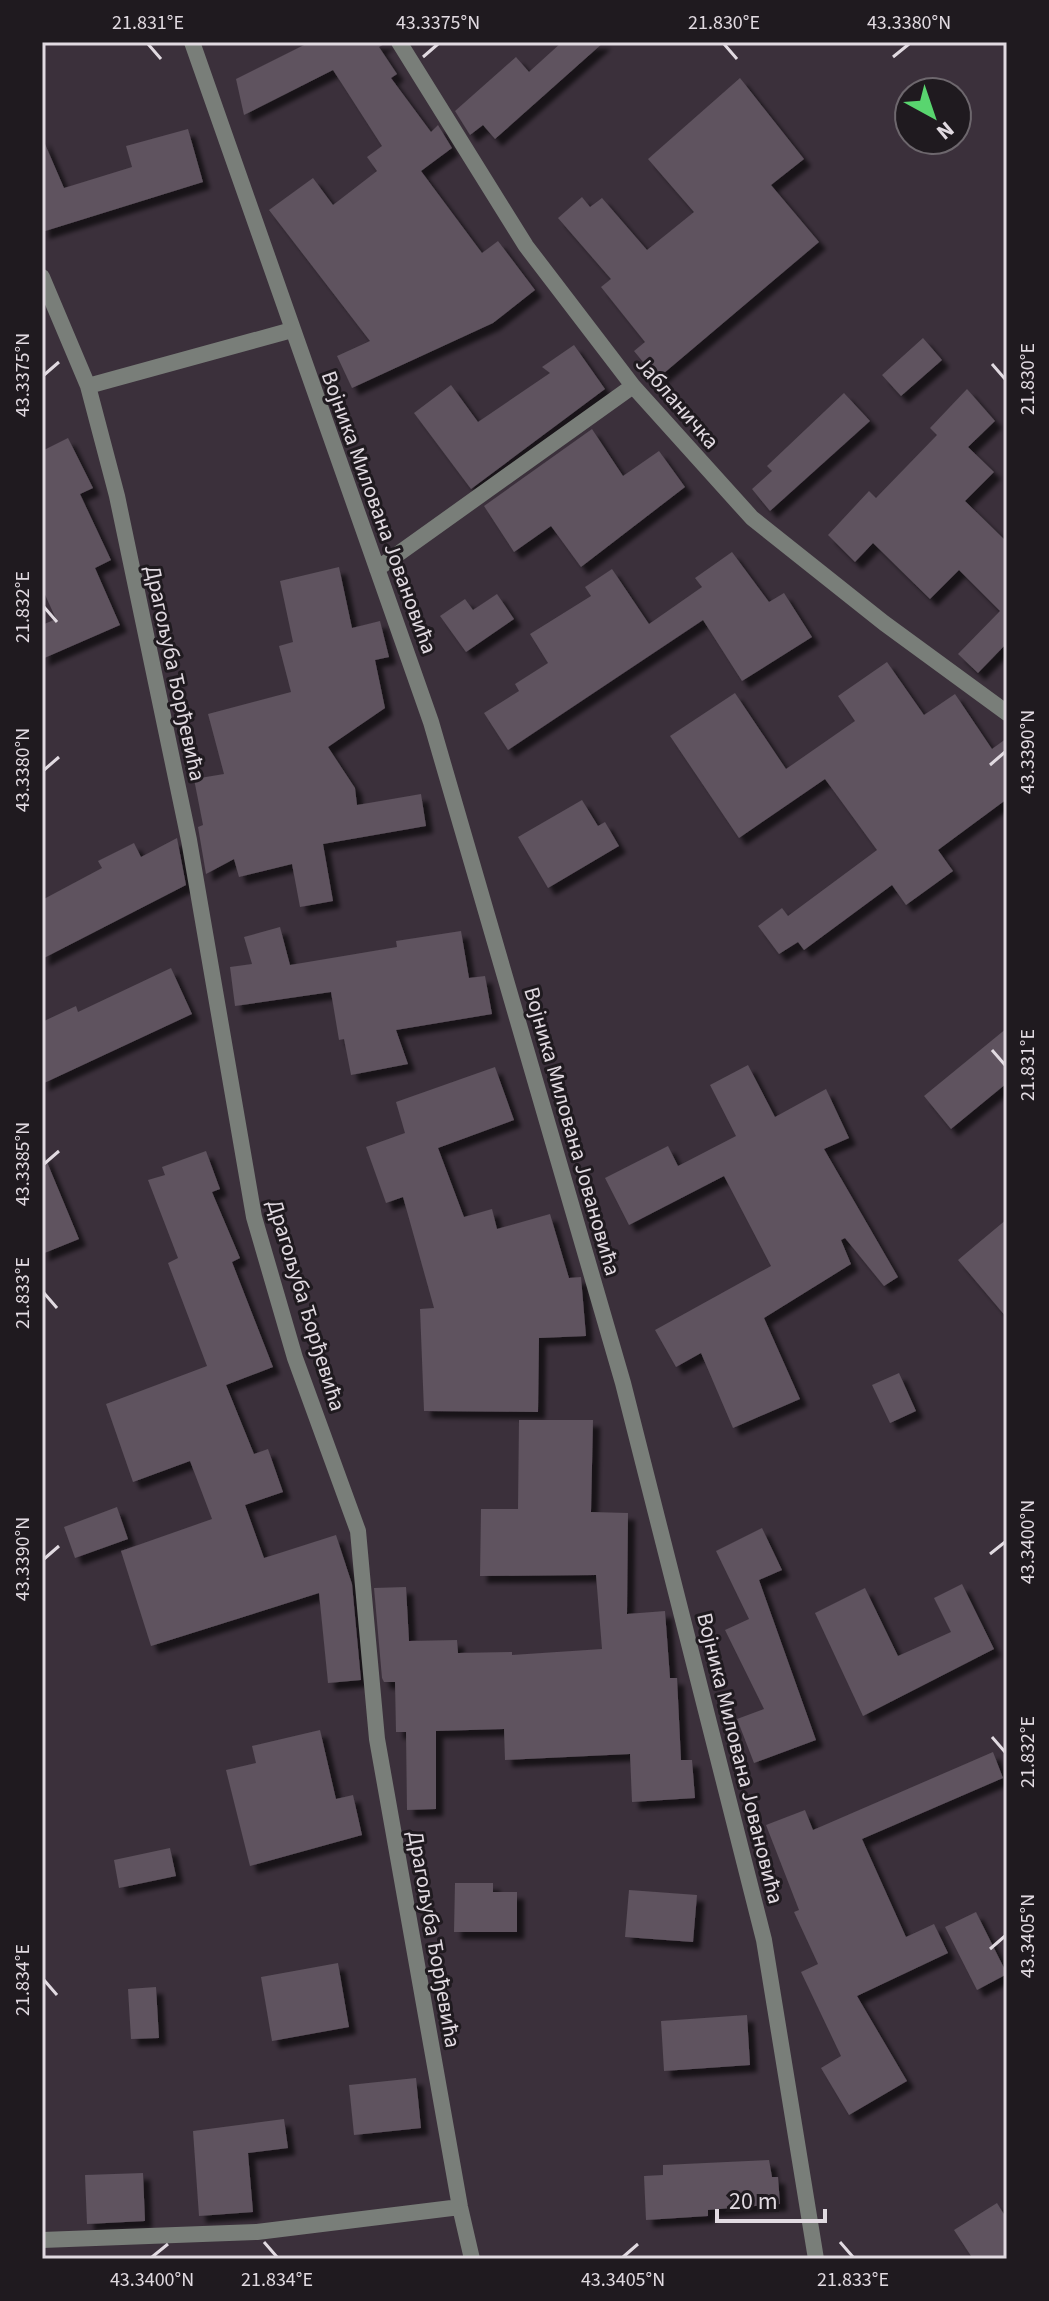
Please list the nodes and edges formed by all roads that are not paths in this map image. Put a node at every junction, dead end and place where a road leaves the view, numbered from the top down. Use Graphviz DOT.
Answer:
graph roads {
  1 [pos="192,42"];
  2 [pos="399,42"];
  3 [pos="42,277"];
  4 [pos="292,330"];
  5 [pos="88,386"];
  6 [pos="633,386"];
  7 [pos="377,569"];
  8 [pos="1007,713"];
  9 [pos="460,2207"];
  10 [pos="42,2240"];
  11 [pos="472,2259"];
  12 [pos="816,2259"];
  1 -- 4 [label="street, Војника Милована Јовановића"];
  2 -- 6 [label="street, Јабланичка"];
  3 -- 5 [label="street, Драгољуба Ђорђевића"];
  4 -- 5 [label="street"];
  4 -- 7 [label="street, Војника Милована Јовановића"];
  5 -- 9 [label="street, Драгољуба Ђорђевића"];
  6 -- 7 [label="street"];
  6 -- 8 [label="street, Јабланичка"];
  7 -- 12 [label="street, Војника Милована Јовановића"];
  9 -- 10 [label="street"];
  9 -- 11 [label="street, Драгољуба Ђорђевића"];
}
